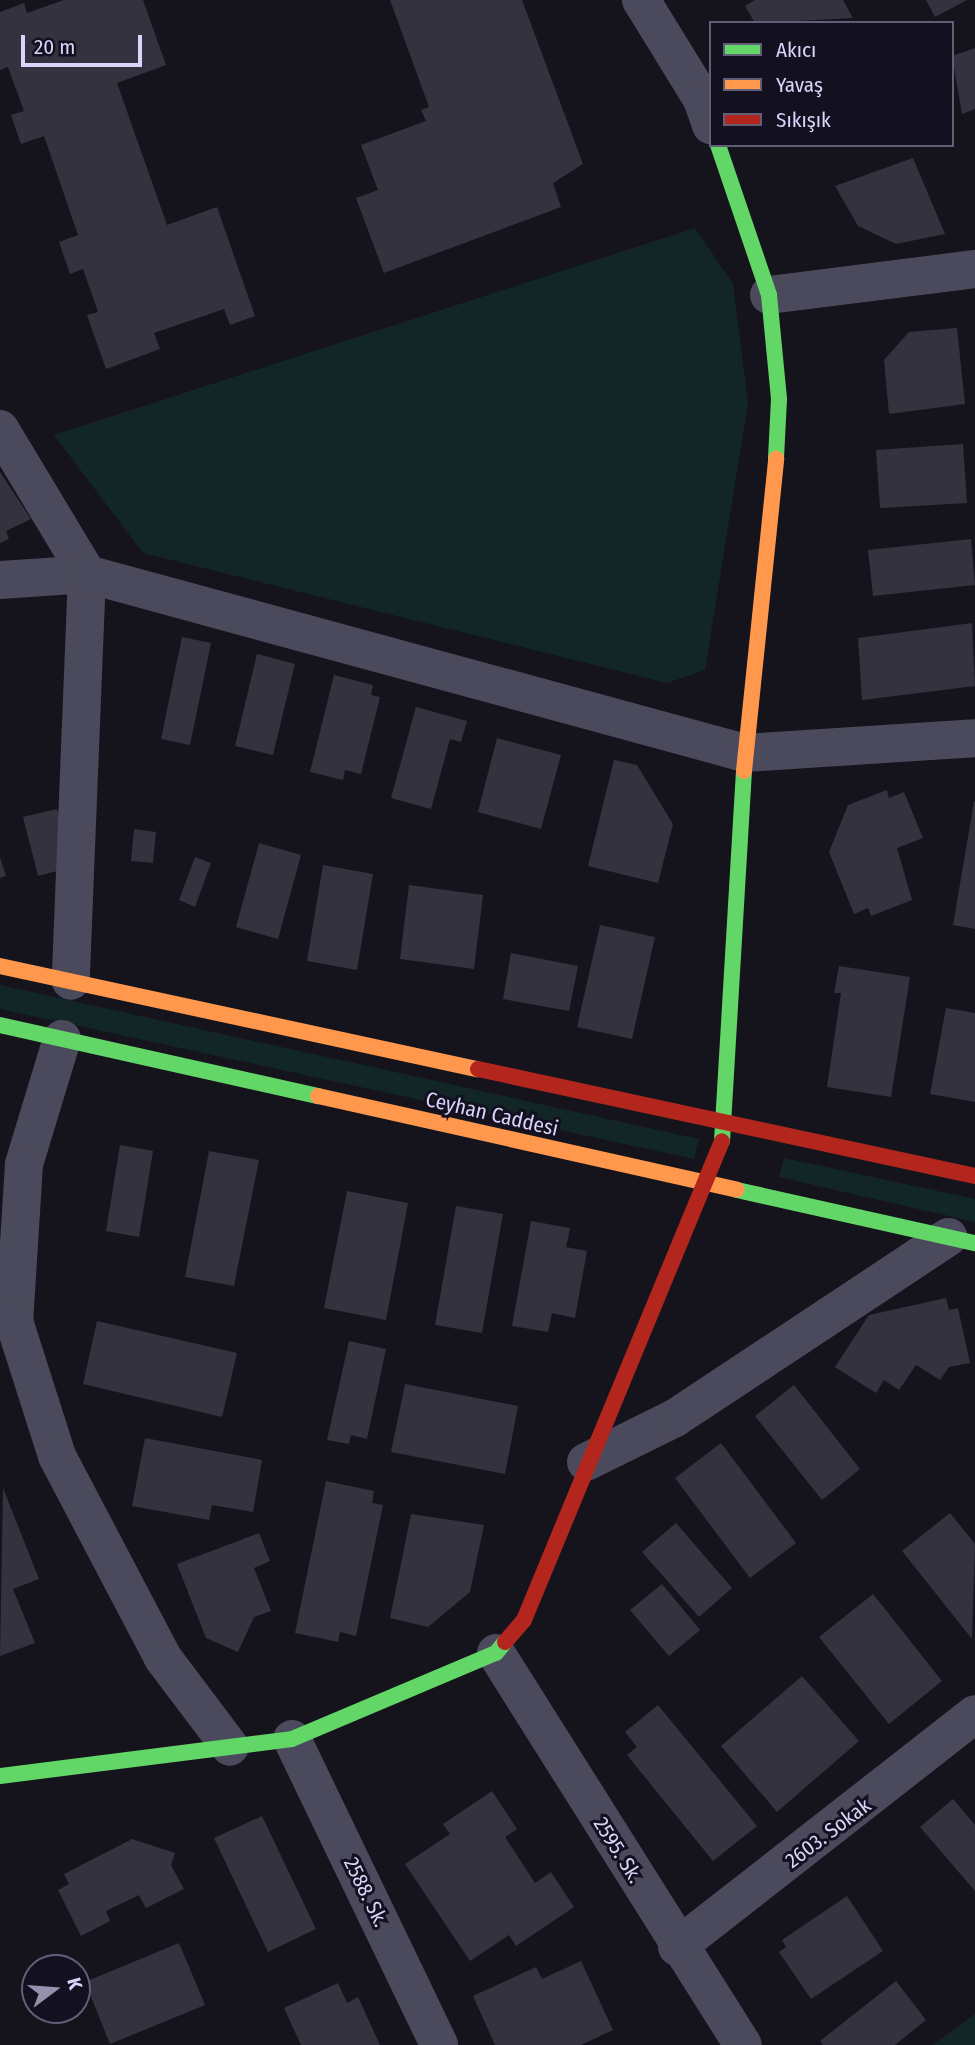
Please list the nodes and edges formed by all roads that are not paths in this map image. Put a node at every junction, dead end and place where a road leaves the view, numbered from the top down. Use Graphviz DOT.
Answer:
graph roads {
  1 [pos="640,0"];
  2 [pos="709,119"];
  3 [pos="719,147"];
  4 [pos="975,269"];
  5 [pos="769,295"];
  6 [pos="0,429"];
  7 [pos="87,574"];
  8 [pos="0,580"];
  9 [pos="975,737"];
  10 [pos="745,753"];
  11 [pos="0,966"];
  12 [pos="71,981"];
  13 [pos="0,1025"];
  14 [pos="62,1038"];
  15 [pos="728,1123"];
  16 [pos="975,1177"];
  17 [pos="709,1184"];
  18 [pos="961,1240"];
  19 [pos="586,1462"];
  20 [pos="496,1653"];
  21 [pos="975,1714"];
  22 [pos="292,1739"];
  23 [pos="230,1747"];
  24 [pos="0,1776"];
  25 [pos="677,1947"];
  26 [pos="439,2045"];
  27 [pos="743,2045"];
  1 -- 2 [label="street"];
  3 -- 5 [label="street"];
  4 -- 5 [label="street"];
  5 -- 10 [label="street"];
  6 -- 7 [label="street"];
  7 -- 8 [label="street"];
  7 -- 10 [label="street"];
  7 -- 12 [label="street"];
  9 -- 10 [label="street"];
  10 -- 15 [label="street"];
  11 -- 12 [label="street, Ceyhan Caddesi"];
  12 -- 15 [label="street, Ceyhan Caddesi"];
  13 -- 14 [label="street, Ceyhan Caddesi"];
  14 -- 17 [label="street, Ceyhan Caddesi"];
  14 -- 23 [label="street"];
  15 -- 16 [label="street, Ceyhan Caddesi"];
  15 -- 17 [label="street"];
  17 -- 18 [label="street, Ceyhan Caddesi"];
  17 -- 19 [label="street"];
  18 -- 19 [label="street"];
  19 -- 20 [label="street"];
  20 -- 22 [label="street"];
  20 -- 25 [label="street, 2595. Sk."];
  21 -- 25 [label="street, 2603. Sokak"];
  22 -- 23 [label="street"];
  22 -- 26 [label="street, 2588. Sk."];
  23 -- 24 [label="street"];
  25 -- 27 [label="street, 2595. Sk."];
}
